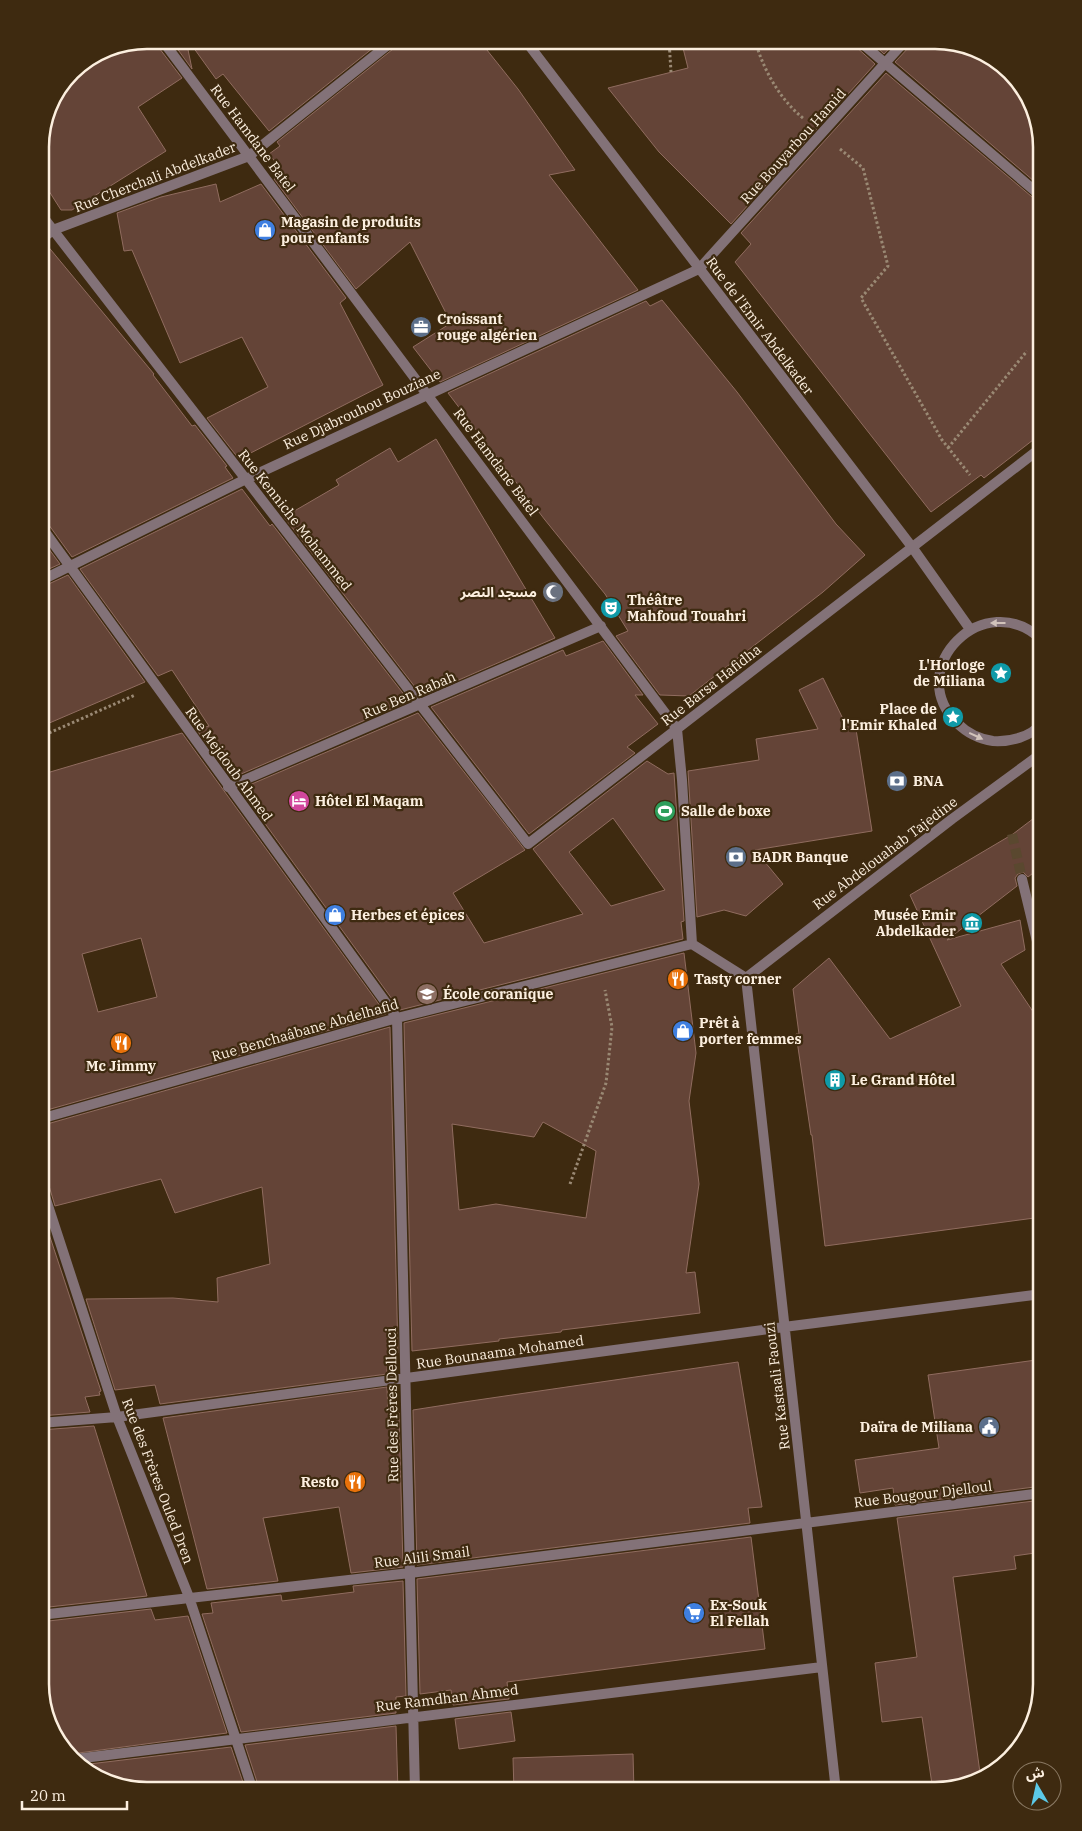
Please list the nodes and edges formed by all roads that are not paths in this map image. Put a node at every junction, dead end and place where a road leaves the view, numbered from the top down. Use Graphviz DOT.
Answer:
graph roads {
  1 [pos="169,49"];
  2 [pos="383,49"];
  3 [pos="532,49"];
  4 [pos="868,49"];
  5 [pos="898,49"];
  6 [pos="885,64"];
  7 [pos="249,156"];
  8 [pos="1033,189"];
  9 [pos="49,225"];
  10 [pos="53,230"];
  11 [pos="49,233"];
  12 [pos="699,269"];
  13 [pos="427,394"];
  14 [pos="1033,454"];
  15 [pos="246,479"];
  16 [pos="49,538"];
  17 [pos="912,547"];
  18 [pos="70,567"];
  19 [pos="49,576"];
  20 [pos="601,626"];
  21 [pos="970,629"];
  22 [pos="1033,632"];
  23 [pos="420,705"];
  24 [pos="677,728"];
  25 [pos="1033,731"];
  26 [pos="1033,760"];
  27 [pos="228,787"];
  28 [pos="528,844"];
  29 [pos="1022,879"];
  30 [pos="1033,925"];
  31 [pos="692,944"];
  32 [pos="746,978"];
  33 [pos="396,1018"];
  34 [pos="49,1117"];
  35 [pos="49,1209"];
  36 [pos="1033,1295"];
  37 [pos="784,1326"];
  38 [pos="405,1379"];
  39 [pos="117,1417"];
  40 [pos="49,1422"];
  41 [pos="1033,1494"];
  42 [pos="807,1523"];
  43 [pos="410,1573"];
  44 [pos="189,1598"];
  45 [pos="49,1615"];
  46 [pos="822,1667"];
  47 [pos="414,1716"];
  48 [pos="236,1739"];
  49 [pos="82,1758"];
  50 [pos="250,1782"];
  51 [pos="415,1782"];
  52 [pos="835,1782"];
  1 -- 7 [label="street, Rue Hamdane Batel"];
  2 -- 7 [label="street, Rue Cherchali Abdelkader"];
  3 -- 12 [label="street, Rue de l'Emir Abdelkader"];
  4 -- 6 [label="street"];
  5 -- 6 [label="street, Rue Bouyarbou Hamid"];
  6 -- 8 [label="street"];
  6 -- 12 [label="street, Rue Bouyarbou Hamid"];
  7 -- 10 [label="street, Rue Cherchali Abdelkader"];
  7 -- 13 [label="street, Rue Hamdane Batel"];
  9 -- 10 [label="street, Rue Kenniche Mohammed"];
  10 -- 11 [label="street, Rue Cherchali Abdelkader"];
  10 -- 15 [label="street, Rue Kenniche Mohammed"];
  12 -- 13 [label="street, Rue Djabrouhou Bouziane"];
  12 -- 17 [label="street, Rue de l'Emir Abdelkader"];
  13 -- 15 [label="street, Rue Djabrouhou Bouziane"];
  13 -- 20 [label="street, Rue Hamdane Batel"];
  14 -- 17 [label="street, Rue Barsa Hafidha"];
  15 -- 18 [label="street, Rue Djabrouhou Bouziane"];
  15 -- 23 [label="street, Rue Kenniche Mohammed"];
  16 -- 18 [label="street, Rue Mejdoub Ahmed"];
  17 -- 21 [label="street, Rue de l'Emir Abdelkader"];
  17 -- 24 [label="street, Rue Barsa Hafidha"];
  18 -- 19 [label="street, Rue Djabrouhou Bouziane"];
  18 -- 27 [label="street, Rue Mejdoub Ahmed"];
  20 -- 23 [label="street, Rue Ben Rabah"];
  20 -- 24 [label="street, Rue Hamdane Batel"];
  22 -- 21 [label="street, one-way"];
  21 -- 25 [label="street, one-way"];
  23 -- 27 [label="street, Rue Ben Rabah"];
  23 -- 28 [label="street, Rue Kenniche Mohammed"];
  24 -- 28 [label="street, Rue Barsa Hafidha"];
  24 -- 31 [label="street"];
  26 -- 32 [label="street, Rue Abdelouahab Tajedine"];
  27 -- 33 [label="street, Rue Mejdoub Ahmed"];
  29 -- 30 [label="street"];
  31 -- 32 [label="street"];
  31 -- 33 [label="street, Rue Benchaâbane Abdelhafid"];
  32 -- 37 [label="street, Rue Kastaali Faouzi"];
  33 -- 34 [label="street, Rue Benchaâbane Abdelhafid"];
  33 -- 38 [label="street, Rue des Frères Dellouci"];
  35 -- 39 [label="street, Rue des Frères Ouled Dren"];
  36 -- 37 [label="street, Rue Bounaama Mohamed"];
  37 -- 38 [label="street, Rue Bounaama Mohamed"];
  37 -- 42 [label="street, Rue Kastaali Faouzi"];
  38 -- 39 [label="street, Rue Bounaama Mohamed"];
  38 -- 43 [label="street, Rue des Frères Dellouci"];
  39 -- 40 [label="street, Rue Bounaama Mohamed"];
  39 -- 44 [label="street, Rue des Frères Ouled Dren"];
  41 -- 42 [label="street, Rue Bougour Djelloul"];
  42 -- 43 [label="street, Rue Alili Smail"];
  42 -- 46 [label="street, Rue Kastaali Faouzi"];
  43 -- 44 [label="street, Rue Alili Smail"];
  43 -- 47 [label="street, Rue des Frères Dellouci"];
  44 -- 45 [label="street, Rue Alili Smail"];
  44 -- 48 [label="street, Rue des Frères Ouled Dren"];
  46 -- 47 [label="street, Rue Ramdhan Ahmed"];
  46 -- 52 [label="street, Rue Kastaali Faouzi"];
  47 -- 48 [label="street, Rue Ramdhan Ahmed"];
  47 -- 51 [label="street, Rue des Frères Dellouci"];
  48 -- 49 [label="street, Rue Ramdhan Ahmed"];
  48 -- 50 [label="street, Rue des Frères Ouled Dren"];
}
